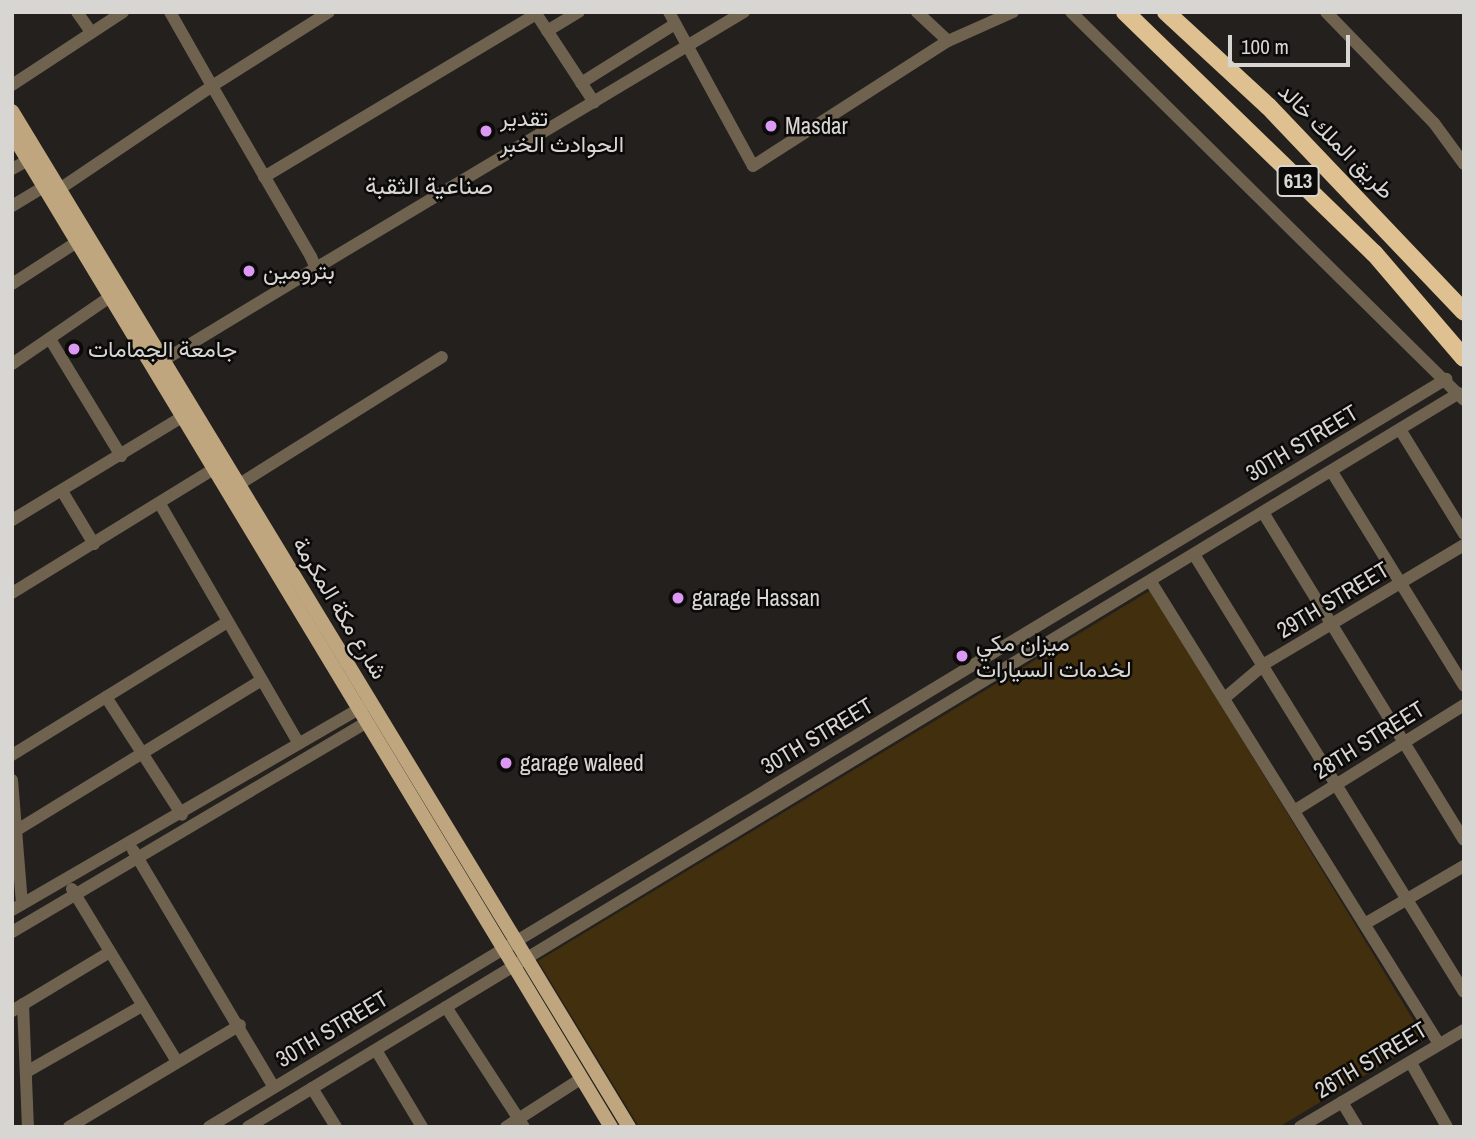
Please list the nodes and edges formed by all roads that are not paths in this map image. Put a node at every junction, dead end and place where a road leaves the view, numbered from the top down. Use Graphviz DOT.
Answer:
graph roads {
  1 [pos="78,12"];
  2 [pos="124,12"];
  3 [pos="170,12"];
  4 [pos="329,12"];
  5 [pos="579,12"];
  6 [pos="744,12"];
  7 [pos="917,12"];
  8 [pos="1013,12"];
  9 [pos="1071,12"];
  10 [pos="1125,12"];
  11 [pos="1166,12"];
  12 [pos="1326,12"];
  13 [pos="536,13"];
  14 [pos="672,18"];
  15 [pos="985,19"];
  16 [pos="547,31"];
  17 [pos="91,32"];
  18 [pos="948,41"];
  19 [pos="687,44"];
  20 [pos="582,83"];
  21 [pos="12,85"];
  22 [pos="212,86"];
  23 [pos="594,102"];
  24 [pos="12,111"];
  25 [pos="12,134"];
  26 [pos="28,160"];
  27 [pos="1464,164"];
  28 [pos="12,169"];
  29 [pos="264,177"];
  30 [pos="44,187"];
  31 [pos="61,188"];
  32 [pos="12,206"];
  33 [pos="75,238"];
  34 [pos="92,240"];
  35 [pos="316,268"];
  36 [pos="12,284"];
  37 [pos="110,297"];
  38 [pos="1464,312"];
  39 [pos="50,339"];
  40 [pos="443,356"];
  41 [pos="1464,358"];
  42 [pos="159,363"];
  43 [pos="12,364"];
  44 [pos="1446,379"];
  45 [pos="1461,397"];
  46 [pos="182,417"];
  47 [pos="1401,431"];
  48 [pos="121,456"];
  49 [pos="215,468"];
  50 [pos="1332,472"];
  51 [pos="241,482"];
  52 [pos="62,491"];
  53 [pos="160,504"];
  54 [pos="1264,514"];
  55 [pos="12,520"];
  56 [pos="1464,534"];
  57 [pos="94,544"];
  58 [pos="1464,545"];
  59 [pos="1195,556"];
  60 [pos="1152,582"];
  61 [pos="1402,583"];
  62 [pos="12,593"];
  63 [pos="227,622"];
  64 [pos="1333,625"];
  65 [pos="1266,663"];
  66 [pos="262,680"];
  67 [pos="1464,686"];
  68 [pos="1227,696"];
  69 [pos="106,697"];
  70 [pos="1464,705"];
  71 [pos="364,706"];
  72 [pos="367,722"];
  73 [pos="1406,741"];
  74 [pos="299,744"];
  75 [pos="143,752"];
  76 [pos="12,755"];
  77 [pos="12,780"];
  78 [pos="1338,785"];
  79 [pos="1297,809"];
  80 [pos="182,815"];
  81 [pos="17,830"];
  82 [pos="1464,840"];
  83 [pos="130,843"];
  84 [pos="136,858"];
  85 [pos="1464,866"];
  86 [pos="66,881"];
  87 [pos="76,894"];
  88 [pos="1410,899"];
  89 [pos="17,907"];
  90 [pos="1368,922"];
  91 [pos="12,932"];
  92 [pos="518,942"];
  93 [pos="503,951"];
  94 [pos="108,953"];
  95 [pos="527,958"];
  96 [pos="513,967"];
  97 [pos="1464,992"];
  98 [pos="18,1007"];
  99 [pos="140,1007"];
  100 [pos="446,1007"];
  101 [pos="240,1025"];
  102 [pos="1464,1030"];
  103 [pos="1439,1044"];
  104 [pos="376,1049"];
  105 [pos="177,1062"];
  106 [pos="1410,1063"];
  107 [pos="28,1071"];
  108 [pos="582,1078"];
  109 [pos="274,1087"];
  110 [pos="312,1088"];
  111 [pos="1342,1102"];
  112 [pos="522,1123"];
  113 [pos="28,1127"];
  114 [pos="69,1127"];
  115 [pos="209,1127"];
  116 [pos="248,1127"];
  117 [pos="336,1127"];
  118 [pos="422,1127"];
  119 [pos="506,1127"];
  120 [pos="611,1127"];
  121 [pos="629,1127"];
  122 [pos="1300,1127"];
  123 [pos="1357,1127"];
  124 [pos="1447,1127"];
  1 -- 17 [label="street"];
  2 -- 17 [label="street"];
  3 -- 22 [label="street"];
  4 -- 22 [label="street"];
  5 -- 16 [label="street"];
  6 -- 19 [label="street"];
  7 -- 18 [label="street"];
  8 -- 15 [label="street"];
  9 -- 44 [label="street"];
  10 -- 41 [label="highway, 613"];
  11 -- 38 [label="highway, طريق الملك خالد / 613"];
  12 -- 27 [label="street"];
  13 -- 16 [label="street"];
  13 -- 29 [label="street"];
  14 -- 19 [label="street"];
  14 -- 20 [label="street"];
  15 -- 18 [label="street"];
  16 -- 20 [label="street"];
  17 -- 21 [label="street"];
  18 -- 19 [label="street"];
  19 -- 23 [label="street"];
  20 -- 23 [label="street"];
  22 -- 29 [label="street"];
  22 -- 31 [label="street"];
  23 -- 35 [label="street"];
  24 -- 31 [label="main road, شارع مكة المكرمة"];
  25 -- 26 [label="main road, شارع مكة المكرمة"];
  26 -- 28 [label="street"];
  26 -- 30 [label="main road, شارع مكة المكرمة"];
  29 -- 35 [label="street"];
  30 -- 32 [label="street"];
  30 -- 33 [label="main road, شارع مكة المكرمة"];
  31 -- 34 [label="main road, شارع مكة المكرمة"];
  33 -- 34 [label="main road"];
  33 -- 36 [label="street"];
  33 -- 37 [label="main road, شارع مكة المكرمة"];
  34 -- 42 [label="main road, شارع مكة المكرمة"];
  35 -- 42 [label="street"];
  37 -- 39 [label="street"];
  37 -- 42 [label="main road, شارع مكة المكرمة"];
  39 -- 43 [label="street"];
  39 -- 48 [label="street"];
  40 -- 51 [label="street"];
  42 -- 46 [label="main road, شارع مكة المكرمة"];
  42 -- 51 [label="main road, شارع مكة المكرمة"];
  44 -- 45 [label="street"];
  44 -- 92 [label="street, 30TH STREET"];
  45 -- 47 [label="street, 30TH STREET"];
  46 -- 48 [label="street"];
  46 -- 49 [label="main road, شارع مكة المكرمة"];
  47 -- 50 [label="street, 30TH STREET"];
  47 -- 56 [label="street"];
  48 -- 52 [label="street"];
  49 -- 53 [label="street"];
  49 -- 71 [label="main road, شارع مكة المكرمة"];
  50 -- 54 [label="street, 30TH STREET"];
  50 -- 61 [label="street"];
  51 -- 71 [label="main road, شارع مكة المكرمة"];
  52 -- 55 [label="street"];
  52 -- 57 [label="street"];
  53 -- 57 [label="street"];
  53 -- 63 [label="street"];
  54 -- 59 [label="street, 30TH STREET"];
  54 -- 64 [label="street"];
  57 -- 62 [label="street"];
  58 -- 61 [label="street, 29TH STREET"];
  59 -- 60 [label="street, 30TH STREET"];
  59 -- 65 [label="street"];
  60 -- 68 [label="street"];
  60 -- 95 [label="street, 30TH STREET"];
  61 -- 64 [label="street, 29TH STREET"];
  61 -- 67 [label="street"];
  63 -- 66 [label="street"];
  63 -- 69 [label="street"];
  64 -- 65 [label="street, 29TH STREET"];
  64 -- 73 [label="street"];
  65 -- 68 [label="street, 29TH STREET"];
  65 -- 78 [label="street"];
  66 -- 74 [label="street"];
  66 -- 75 [label="street"];
  68 -- 79 [label="street"];
  69 -- 75 [label="street"];
  69 -- 76 [label="street"];
  70 -- 73 [label="street, 28TH STREET"];
  71 -- 72 [label="main road, شارع مكة المكرمة"];
  71 -- 74 [label="street"];
  71 -- 92 [label="main road, شارع مكة المكرمة"];
  72 -- 84 [label="street"];
  72 -- 93 [label="main road, شارع مكة المكرمة"];
  73 -- 78 [label="street, 28TH STREET"];
  73 -- 82 [label="street"];
  74 -- 80 [label="street"];
  75 -- 80 [label="street"];
  75 -- 81 [label="street"];
  77 -- 81 [label="street"];
  78 -- 79 [label="street, 28TH STREET"];
  78 -- 88 [label="street"];
  79 -- 90 [label="street"];
  80 -- 83 [label="street"];
  81 -- 89 [label="street"];
  83 -- 84 [label="street"];
  83 -- 86 [label="street"];
  84 -- 87 [label="street"];
  84 -- 101 [label="street"];
  85 -- 88 [label="street"];
  86 -- 87 [label="street"];
  86 -- 89 [label="street"];
  87 -- 91 [label="street"];
  87 -- 94 [label="street"];
  88 -- 90 [label="street"];
  88 -- 97 [label="street"];
  90 -- 103 [label="street"];
  92 -- 93 [label="street, 30TH STREET"];
  92 -- 95 [label="main road, شارع مكة المكرمة"];
  93 -- 96 [label="main road, شارع مكة المكرمة"];
  93 -- 109 [label="street, 30TH STREET"];
  94 -- 98 [label="street"];
  94 -- 99 [label="street"];
  95 -- 96 [label="street, 30TH STREET"];
  95 -- 121 [label="main road, شارع مكة المكرمة"];
  96 -- 100 [label="street, 30TH STREET"];
  96 -- 108 [label="main road, شارع مكة المكرمة"];
  98 -- 107 [label="street"];
  99 -- 105 [label="street"];
  99 -- 107 [label="street"];
  100 -- 104 [label="street, 30TH STREET"];
  100 -- 112 [label="street"];
  101 -- 105 [label="street"];
  101 -- 109 [label="street"];
  102 -- 103 [label="street, 26TH STREET"];
  103 -- 106 [label="street, 26TH STREET"];
  104 -- 110 [label="street, 30TH STREET"];
  104 -- 118 [label="street"];
  105 -- 114 [label="street"];
  106 -- 111 [label="street, 26TH STREET"];
  106 -- 124 [label="street"];
  107 -- 113 [label="street"];
  108 -- 112 [label="street"];
  108 -- 120 [label="main road, شارع مكة المكرمة"];
  109 -- 115 [label="street, 30TH STREET"];
  110 -- 116 [label="street, 30TH STREET"];
  110 -- 117 [label="street"];
  111 -- 122 [label="street, 26TH STREET"];
  111 -- 123 [label="street"];
  112 -- 119 [label="street"];
}
